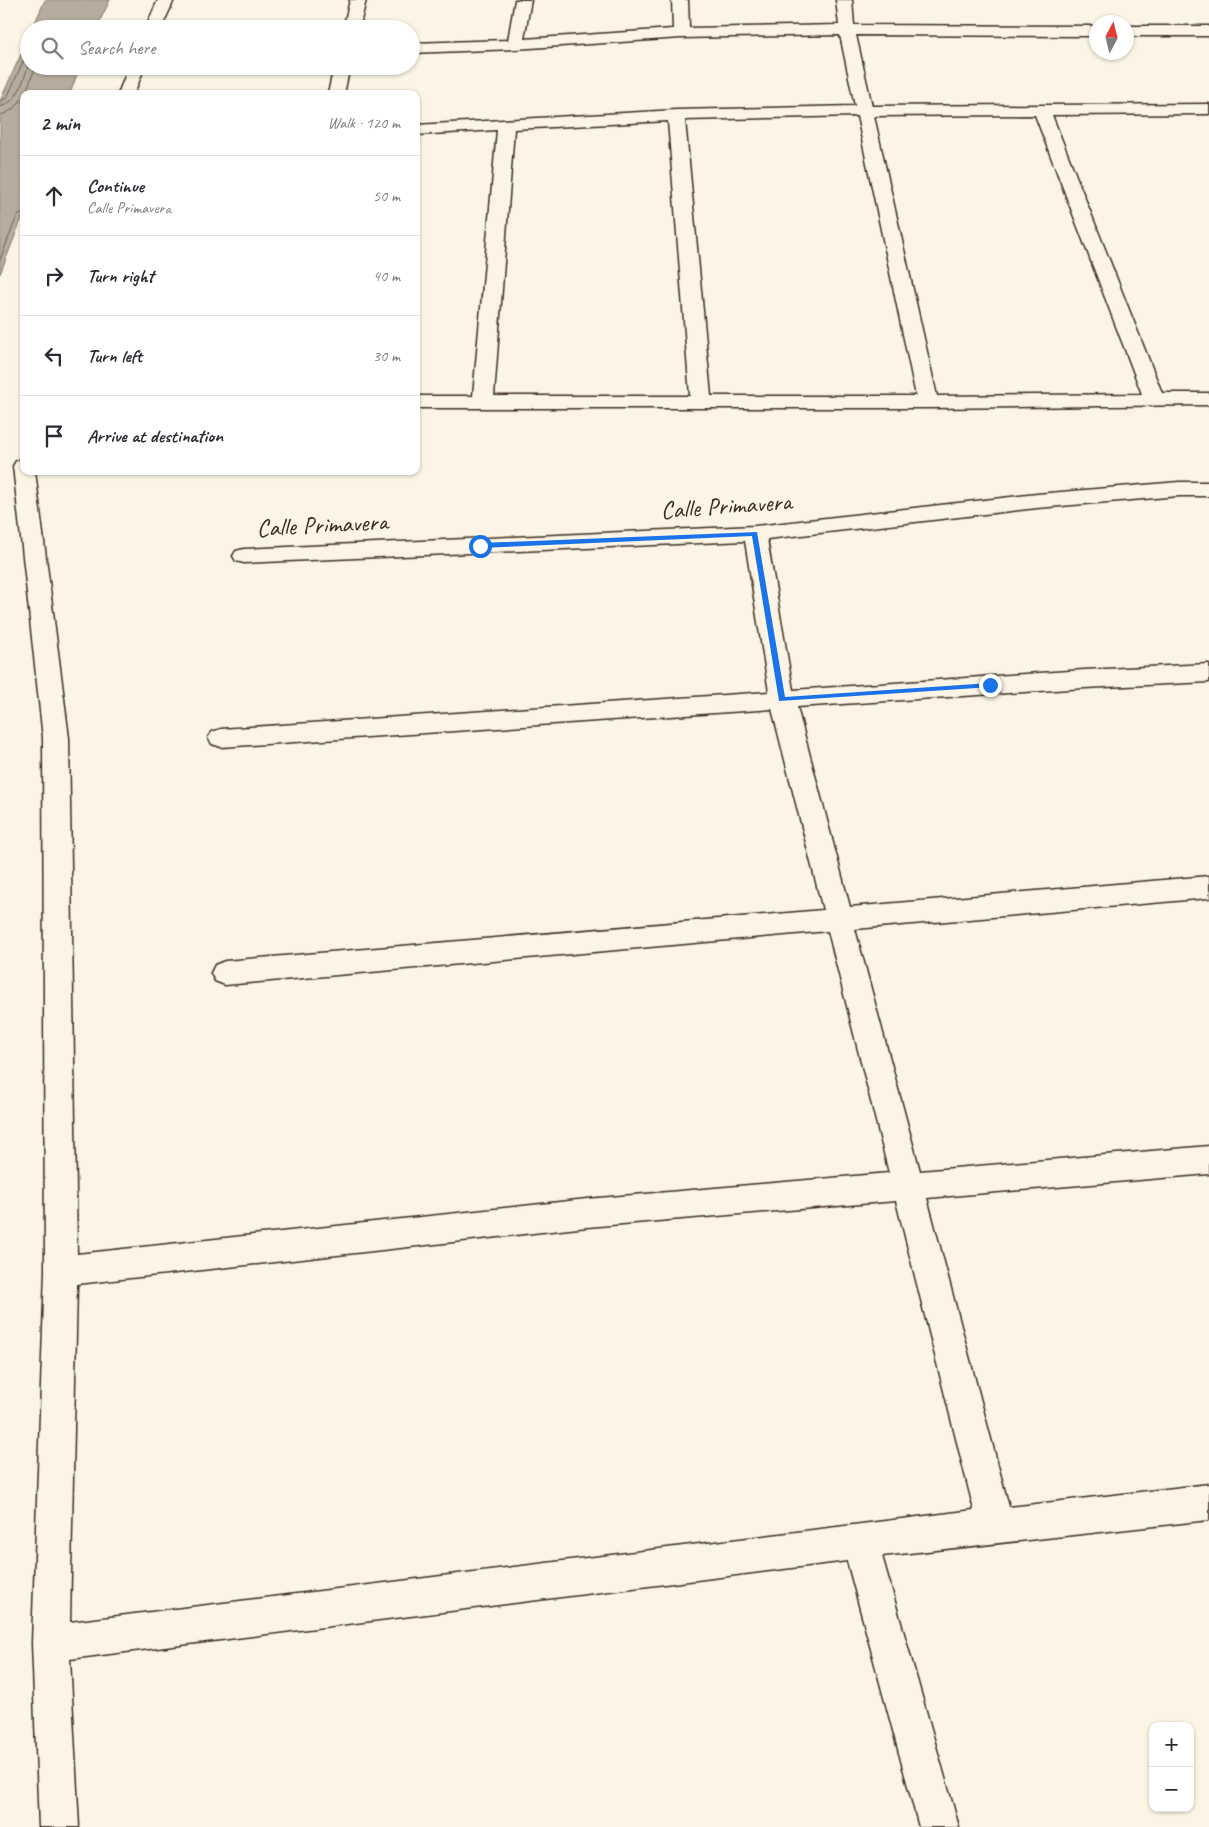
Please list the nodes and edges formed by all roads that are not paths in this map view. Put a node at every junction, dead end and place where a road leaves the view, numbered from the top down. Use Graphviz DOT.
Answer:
graph roads {
  1 [pos="166,0"];
  2 [pos="358,0"];
  3 [pos="523,0"];
  4 [pos="680,0"];
  5 [pos="844,0"];
  6 [pos="157,20"];
  7 [pos="353,20"];
  8 [pos="847,30"];
  9 [pos="1089,30"];
  10 [pos="1134,31"];
  11 [pos="1209,31"];
  12 [pos="682,33"];
  13 [pos="515,44"];
  14 [pos="420,48"];
  15 [pos="133,75"];
  16 [pos="340,75"];
  17 [pos="128,90"];
  18 [pos="337,90"];
  19 [pos="1209,109"];
  20 [pos="864,111"];
  21 [pos="1042,111"];
  22 [pos="676,115"];
  23 [pos="506,126"];
  24 [pos="420,130"];
  25 [pos="1154,398"];
  26 [pos="1209,399"];
  27 [pos="701,401"];
  28 [pos="420,402"];
  29 [pos="928,402"];
  30 [pos="483,403"];
  31 [pos="25,475"];
  32 [pos="1209,489"];
  33 [pos="755,533"];
  34 [pos="244,556"];
  35 [pos="1209,673"];
  36 [pos="782,699"];
  37 [pos="221,738"];
  38 [pos="1209,887"];
  39 [pos="839,921"];
  40 [pos="225,973"];
  41 [pos="1209,1160"];
  42 [pos="907,1186"];
  43 [pos="62,1271"];
  44 [pos="1209,1502"];
  45 [pos="996,1526"];
  46 [pos="860,1541"];
  47 [pos="51,1643"];
  48 [pos="59,1827"];
  49 [pos="939,1827"];
  1 -- 6 [label="street"];
  2 -- 7 [label="street"];
  3 -- 13 [label="street"];
  4 -- 12 [label="street"];
  5 -- 8 [label="street"];
  8 -- 9 [label="street"];
  8 -- 12 [label="street"];
  8 -- 20 [label="street"];
  10 -- 11 [label="street"];
  12 -- 13 [label="street"];
  13 -- 14 [label="street"];
  15 -- 17 [label="street"];
  16 -- 18 [label="street"];
  19 -- 21 [label="street"];
  20 -- 21 [label="street"];
  20 -- 22 [label="street"];
  20 -- 29 [label="street"];
  21 -- 25 [label="street"];
  22 -- 23 [label="street"];
  22 -- 27 [label="street"];
  23 -- 24 [label="street"];
  23 -- 30 [label="street"];
  25 -- 26 [label="street"];
  25 -- 29 [label="street"];
  27 -- 29 [label="street"];
  27 -- 30 [label="street"];
  28 -- 30 [label="street"];
  31 -- 43 [label="street"];
  32 -- 33 [label="street, Calle Primavera"];
  33 -- 34 [label="street, Calle Primavera"];
  33 -- 36 [label="street"];
  35 -- 36 [label="street"];
  36 -- 37 [label="street"];
  36 -- 39 [label="street"];
  38 -- 39 [label="street"];
  39 -- 40 [label="street"];
  39 -- 42 [label="street"];
  41 -- 42 [label="street"];
  42 -- 43 [label="street"];
  42 -- 45 [label="street"];
  43 -- 47 [label="street"];
  44 -- 45 [label="street"];
  45 -- 46 [label="street"];
  46 -- 47 [label="street"];
  46 -- 49 [label="street"];
  47 -- 48 [label="street"];
}
